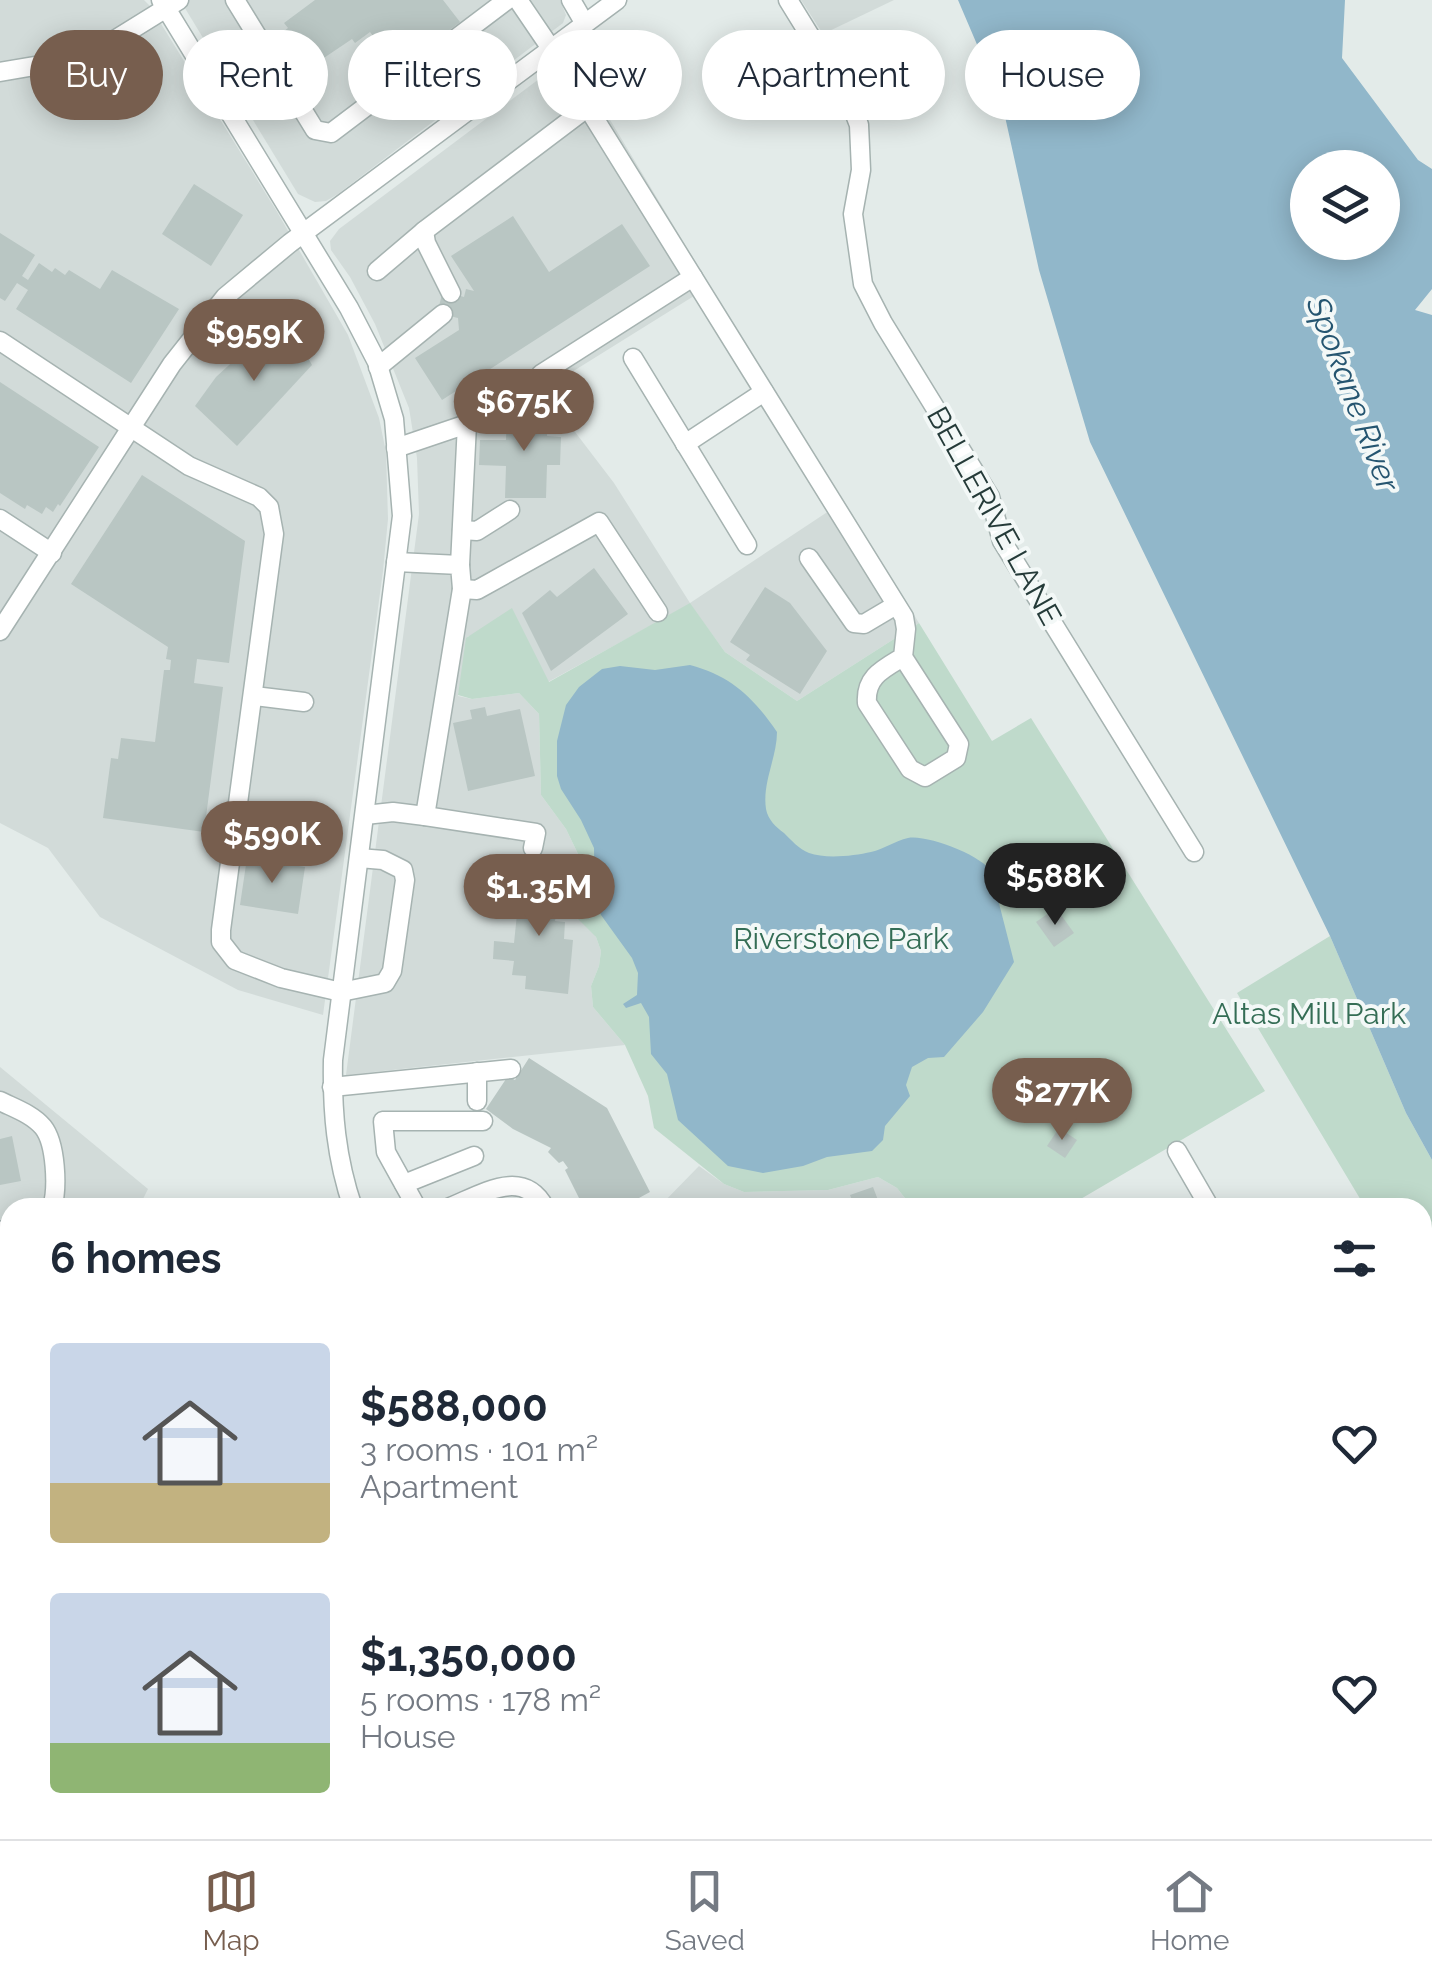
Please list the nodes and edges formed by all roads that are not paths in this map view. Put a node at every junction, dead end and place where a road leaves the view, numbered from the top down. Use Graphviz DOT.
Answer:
graph roads {
  1 [pos="235,0"];
  2 [pos="506,0"];
  3 [pos="518,0"];
  4 [pos="571,0"];
  5 [pos="616,0"];
  6 [pos="788,0"];
  7 [pos="168,2"];
  8 [pos="585,24"];
  9 [pos="538,30"];
  10 [pos="577,30"];
  11 [pos="537,61"];
  12 [pos="0,72"];
  13 [pos="571,120"];
  14 [pos="596,120"];
  15 [pos="424,232"];
  16 [pos="304,233"];
  17 [pos="377,271"];
  18 [pos="693,277"];
  19 [pos="450,293"];
  20 [pos="444,314"];
  21 [pos="0,341"];
  22 [pos="632,358"];
  23 [pos="378,367"];
  24 [pos="541,374"];
  25 [pos="764,392"];
  26 [pos="132,428"];
  27 [pos="686,444"];
  28 [pos="396,448"];
  29 [pos="510,510"];
  30 [pos="0,518"];
  31 [pos="462,530"];
  32 [pos="748,544"];
  33 [pos="52,553"];
  34 [pos="809,558"];
  35 [pos="396,562"];
  36 [pos="460,565"];
  37 [pos="462,589"];
  38 [pos="896,606"];
  39 [pos="658,612"];
  40 [pos="0,632"];
  41 [pos="903,657"];
  42 [pos="254,696"];
  43 [pos="304,702"];
  44 [pos="365,815"];
  45 [pos="425,816"];
  46 [pos="533,848"];
  47 [pos="1194,852"];
  48 [pos="360,858"];
  49 [pos="341,992"];
  50 [pos="511,1068"];
  51 [pos="477,1072"];
  52 [pos="332,1087"];
  53 [pos="0,1100"];
  54 [pos="477,1101"];
  55 [pos="483,1121"];
  56 [pos="1177,1151"];
  57 [pos="474,1156"];
  58 [pos="404,1184"];
  59 [pos="54,1198"];
  60 [pos="350,1198"];
  61 [pos="411,1198"];
  62 [pos="474,1198"];
  63 [pos="539,1198"];
  64 [pos="1202,1198"];
  1 -- 2 [label="street"];
  3 -- 9 [label="street"];
  4 -- 8 [label="street"];
  5 -- 8 [label="street"];
  6 -- 47 [label="street, BELLERIVE LANE"];
  7 -- 12 [label="street"];
  7 -- 16 [label="street"];
  8 -- 10 [label="street"];
  11 -- 16 [label="street"];
  13 -- 15 [label="street"];
  14 -- 18 [label="street"];
  15 -- 17 [label="street"];
  15 -- 19 [label="street"];
  16 -- 23 [label="street"];
  16 -- 26 [label="street"];
  18 -- 24 [label="street"];
  18 -- 25 [label="street"];
  20 -- 23 [label="street"];
  21 -- 26 [label="street"];
  22 -- 27 [label="street"];
  23 -- 28 [label="street"];
  25 -- 27 [label="street"];
  25 -- 38 [label="street"];
  26 -- 33 [label="street"];
  26 -- 42 [label="street"];
  27 -- 32 [label="street"];
  28 -- 31 [label="street"];
  28 -- 35 [label="street"];
  29 -- 31 [label="street"];
  30 -- 33 [label="street"];
  31 -- 36 [label="street"];
  33 -- 40 [label="street"];
  34 -- 38 [label="street"];
  35 -- 36 [label="street"];
  35 -- 44 [label="street"];
  36 -- 37 [label="street"];
  37 -- 39 [label="street"];
  37 -- 45 [label="street"];
  38 -- 41 [label="street"];
  41 -- 41 [label="street"];
  42 -- 43 [label="street"];
  42 -- 49 [label="street"];
  44 -- 45 [label="street"];
  44 -- 48 [label="street"];
  45 -- 46 [label="street"];
  48 -- 49 [label="street"];
  48 -- 49 [label="street"];
  49 -- 52 [label="street"];
  50 -- 51 [label="street"];
  51 -- 52 [label="street"];
  51 -- 54 [label="street"];
  52 -- 60 [label="street"];
  53 -- 59 [label="street"];
  55 -- 58 [label="street"];
  56 -- 64 [label="street"];
  57 -- 58 [label="street"];
  58 -- 61 [label="street"];
  62 -- 63 [label="street"];
}
